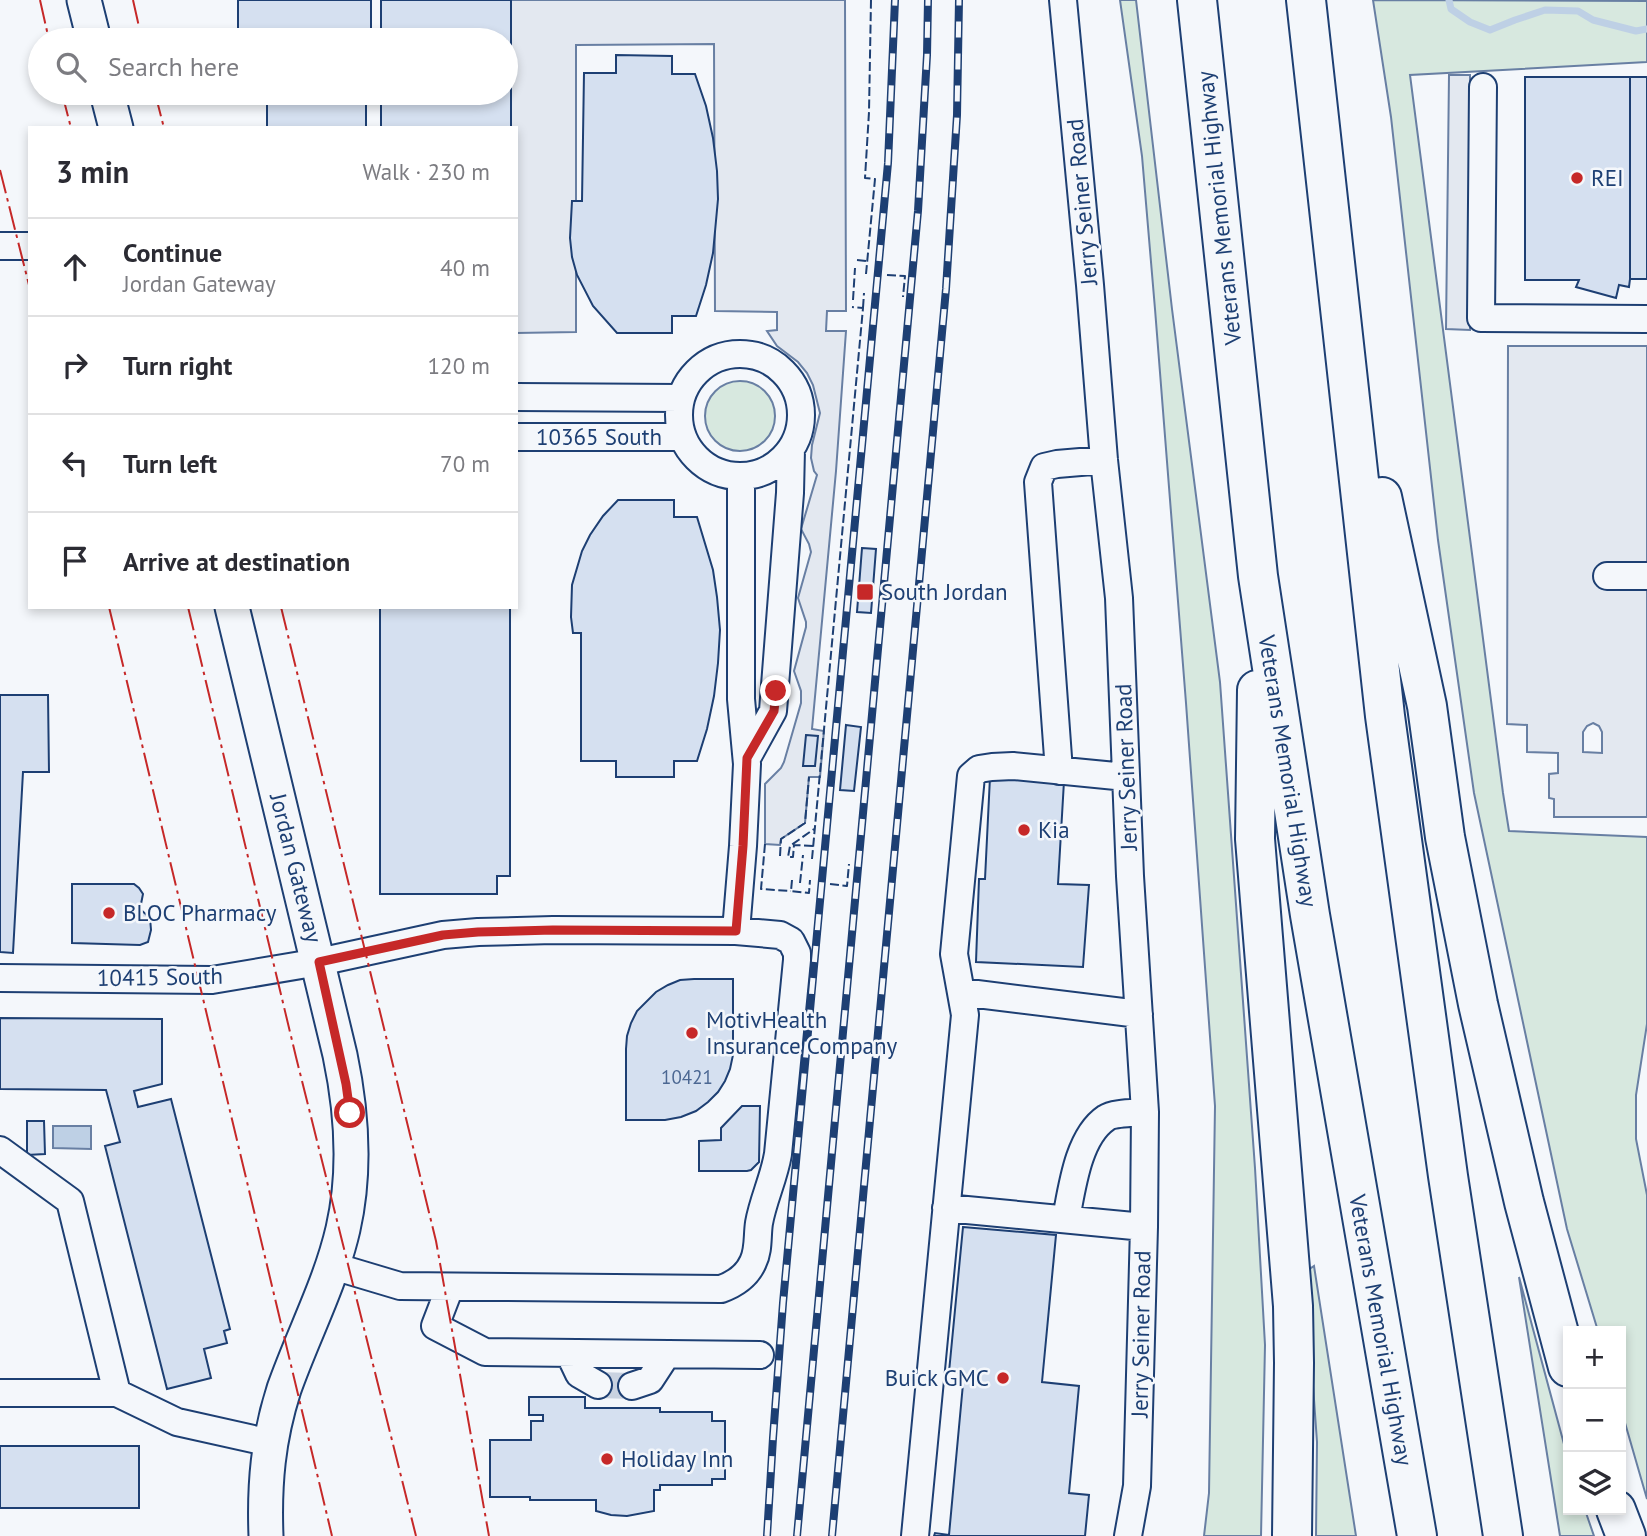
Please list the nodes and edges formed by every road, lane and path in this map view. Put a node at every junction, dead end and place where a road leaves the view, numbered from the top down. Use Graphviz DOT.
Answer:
graph roads {
  1 [pos="85,0"];
  2 [pos="1062,0"];
  3 [pos="1197,0"];
  4 [pos="1306,0"];
  5 [pos="91,28"];
  6 [pos="1482,87"];
  7 [pos="110,105"];
  8 [pos="115,126"];
  9 [pos="0,246"];
  10 [pos="28,246"];
  11 [pos="1338,293"];
  12 [pos="1647,319"];
  13 [pos="518,397"];
  14 [pos="681,398"];
  15 [pos="518,437"];
  16 [pos="682,437"];
  17 [pos="791,449"];
  18 [pos="1104,460"];
  19 [pos="741,476"];
  20 [pos="1258,576"];
  21 [pos="1607,576"];
  22 [pos="1647,576"];
  23 [pos="232,609"];
  24 [pos="747,758"];
  25 [pos="1059,771"];
  26 [pos="1126,778"];
  27 [pos="736,931"];
  28 [pos="319,962"];
  29 [pos="0,978"];
  30 [pos="961,992"];
  31 [pos="1139,1014"];
  32 [pos="1145,1112"];
  33 [pos="0,1150"];
  34 [pos="946,1208"];
  35 [pos="1066,1219"];
  36 [pos="1144,1227"];
  37 [pos="333,1266"];
  38 [pos="450,1287"];
  39 [pos="1563,1348"];
  40 [pos="569,1353"];
  41 [pos="667,1354"];
  42 [pos="760,1355"];
  43 [pos="598,1385"];
  44 [pos="632,1386"];
  45 [pos="0,1393"];
  46 [pos="117,1393"];
  47 [pos="271,1443"];
  48 [pos="1618,1515"];
  49 [pos="266,1536"];
  50 [pos="915,1536"];
  51 [pos="1128,1536"];
  52 [pos="1293,1536"];
  53 [pos="1417,1536"];
  54 [pos="1503,1536"];
  55 [pos="1626,1536"];
  1 -- 5 [label="main road"];
  2 -- 18 [label="street, Jerry Seiner Road"];
  3 -- 20 [label="highway, Veterans Memorial Highway"];
  4 -- 11 [label="highway"];
  6 -- 12 [label="street"];
  7 -- 8 [label="main road"];
  9 -- 10 [label="street"];
  11 -- 39 [label="highway"];
  11 -- 54 [label="highway"];
  13 -- 14 [label="street, 10365 South"];
  14 -- 16 [label="street, 10365 South"];
  14 -- 17 [label="street, 10365 South"];
  15 -- 16 [label="street, 10365 South"];
  16 -- 19 [label="street, 10365 South"];
  17 -- 19 [label="street"];
  17 -- 24 [label="street, 10365 South"];
  18 -- 25 [label="street"];
  18 -- 26 [label="street, Jerry Seiner Road"];
  19 -- 24 [label="street"];
  20 -- 52 [label="highway"];
  20 -- 53 [label="highway, Veterans Memorial Highway"];
  21 -- 22 [label="street"];
  23 -- 28 [label="main road, Jordan Gateway"];
  24 -- 27 [label="street"];
  25 -- 26 [label="street"];
  25 -- 30 [label="street"];
  26 -- 31 [label="street, Jerry Seiner Road"];
  27 -- 28 [label="street, 10415 South"];
  27 -- 38 [label="street, 10415 South"];
  28 -- 29 [label="street, 10415 South"];
  28 -- 37 [label="main road, Jordan Gateway"];
  30 -- 31 [label="street"];
  30 -- 34 [label="street"];
  31 -- 32 [label="street, Jerry Seiner Road"];
  32 -- 35 [label="street"];
  32 -- 36 [label="street, Jerry Seiner Road"];
  33 -- 46 [label="street"];
  34 -- 35 [label="street"];
  34 -- 50 [label="street"];
  35 -- 36 [label="street"];
  36 -- 51 [label="street, Jerry Seiner Road"];
  37 -- 38 [label="street, 10415 South"];
  37 -- 47 [label="main road, Jordan Gateway"];
  38 -- 40 [label="street"];
  40 -- 41 [label="street"];
  40 -- 43 [label="street"];
  41 -- 42 [label="street"];
  41 -- 44 [label="street"];
  45 -- 46 [label="street"];
  46 -- 47 [label="street"];
  47 -- 49 [label="main road, Jordan Gateway"];
  48 -- 55 [label="highway"];
}
